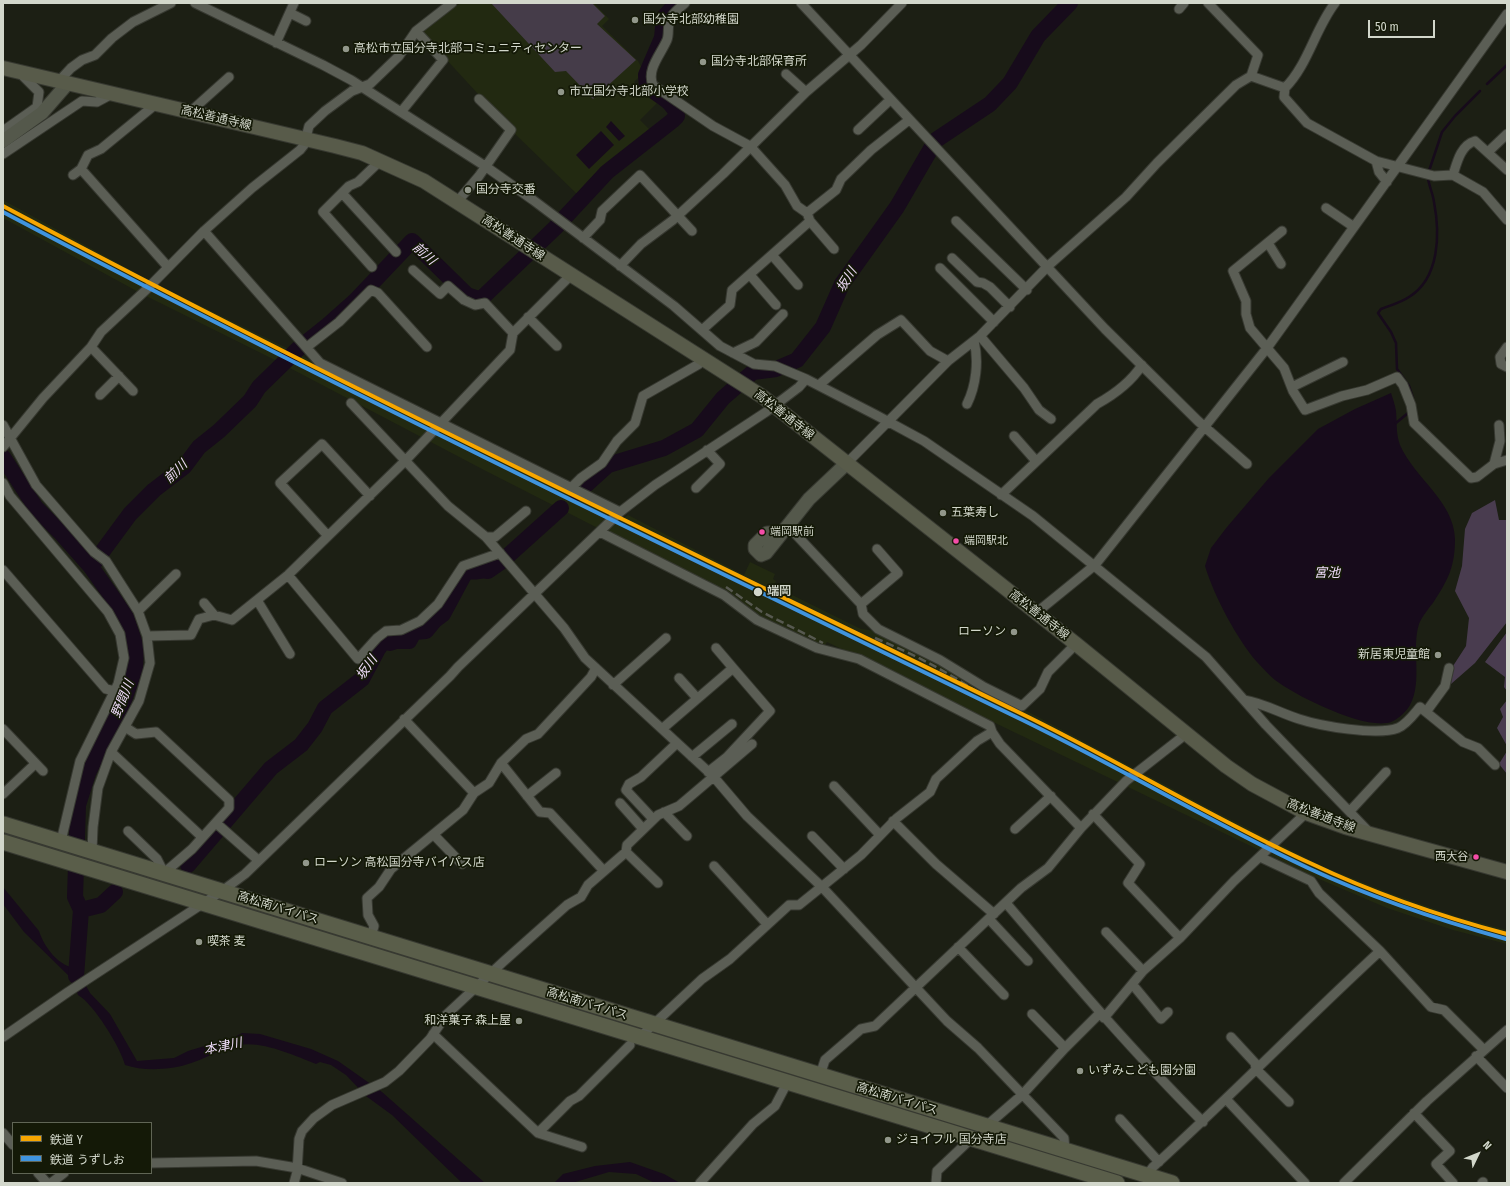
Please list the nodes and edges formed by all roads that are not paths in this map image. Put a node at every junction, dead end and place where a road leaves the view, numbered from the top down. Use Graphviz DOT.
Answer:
graph roads {
  1 [pos="171,3"];
  2 [pos="195,3"];
  3 [pos="452,3"];
  4 [pos="685,3"];
  5 [pos="801,3"];
  6 [pos="902,3"];
  7 [pos="1208,3"];
  8 [pos="1335,3"];
  9 [pos="292,6"];
  10 [pos="1507,14"];
  11 [pos="306,21"];
  12 [pos="416,31"];
  13 [pos="276,43"];
  14 [pos="849,55"];
  15 [pos="3,68"];
  16 [pos="18,72"];
  17 [pos="786,74"];
  18 [pos="1252,76"];
  19 [pos="229,77"];
  20 [pos="63,82"];
  21 [pos="362,88"];
  22 [pos="1285,88"];
  23 [pos="806,92"];
  24 [pos="112,94"];
  25 [pos="479,99"];
  26 [pos="890,100"];
  27 [pos="156,104"];
  28 [pos="190,112"];
  29 [pos="401,112"];
  30 [pos="909,120"];
  31 [pos="858,130"];
  32 [pos="3,131"];
  33 [pos="1507,134"];
  34 [pos="305,139"];
  35 [pos="3,140"];
  36 [pos="750,146"];
  37 [pos="1488,152"];
  38 [pos="3,154"];
  39 [pos="380,161"];
  40 [pos="1376,161"];
  41 [pos="485,166"];
  42 [pos="1398,167"];
  43 [pos="81,169"];
  44 [pos="1507,170"];
  45 [pos="73,175"];
  46 [pos="1453,175"];
  47 [pos="1387,182"];
  48 [pos="342,193"];
  49 [pos="457,202"];
  50 [pos="1326,208"];
  51 [pos="678,215"];
  52 [pos="809,217"];
  53 [pos="1507,220"];
  54 [pos="956,221"];
  55 [pos="1354,227"];
  56 [pos="204,231"];
  57 [pos="692,231"];
  58 [pos="1282,231"];
  59 [pos="583,238"];
  60 [pos="1268,243"];
  61 [pos="834,249"];
  62 [pos="396,252"];
  63 [pos="772,255"];
  64 [pos="952,258"];
  65 [pos="1281,264"];
  66 [pos="620,266"];
  67 [pos="1048,266"];
  68 [pos="168,267"];
  69 [pos="372,267"];
  70 [pos="940,268"];
  71 [pos="413,270"];
  72 [pos="571,275"];
  73 [pos="750,275"];
  74 [pos="798,285"];
  75 [pos="1026,290"];
  76 [pos="776,305"];
  77 [pos="1010,307"];
  78 [pos="783,314"];
  79 [pos="528,317"];
  80 [pos="994,322"];
  81 [pos="702,330"];
  82 [pos="513,333"];
  83 [pos="977,338"];
  84 [pos="557,346"];
  85 [pos="91,347"];
  86 [pos="307,347"];
  87 [pos="427,347"];
  88 [pos="1507,347"];
  89 [pos="1267,348"];
  90 [pos="733,353"];
  91 [pos="703,358"];
  92 [pos="948,361"];
  93 [pos="1343,362"];
  94 [pos="1142,366"];
  95 [pos="1507,368"];
  96 [pos="118,376"];
  97 [pos="806,379"];
  98 [pos="819,385"];
  99 [pos="1292,387"];
  100 [pos="133,391"];
  101 [pos="100,395"];
  102 [pos="352,402"];
  103 [pos="967,404"];
  104 [pos="774,405"];
  105 [pos="1052,419"];
  106 [pos="888,421"];
  107 [pos="441,422"];
  108 [pos="3,425"];
  109 [pos="1499,425"];
  110 [pos="1205,426"];
  111 [pos="1014,436"];
  112 [pos="7,443"];
  113 [pos="707,450"];
  114 [pos="1507,460"];
  115 [pos="405,461"];
  116 [pos="1036,461"];
  117 [pos="847,463"];
  118 [pos="1247,464"];
  119 [pos="1494,464"];
  120 [pos="3,483"];
  121 [pos="572,487"];
  122 [pos="696,488"];
  123 [pos="1002,495"];
  124 [pos="370,496"];
  125 [pos="526,511"];
  126 [pos="620,512"];
  127 [pos="787,525"];
  128 [pos="600,532"];
  129 [pos="328,536"];
  130 [pos="486,537"];
  131 [pos="777,539"];
  132 [pos="877,549"];
  133 [pos="503,556"];
  134 [pos="1094,565"];
  135 [pos="3,570"];
  136 [pos="176,574"];
  137 [pos="288,575"];
  138 [pos="534,592"];
  139 [pos="257,600"];
  140 [pos="204,603"];
  141 [pos="861,604"];
  142 [pos="138,611"];
  143 [pos="1036,613"];
  144 [pos="214,614"];
  145 [pos="147,636"];
  146 [pos="666,638"];
  147 [pos="1076,644"];
  148 [pos="716,648"];
  149 [pos="290,654"];
  150 [pos="596,668"];
  151 [pos="733,668"];
  152 [pos="1449,668"];
  153 [pos="679,678"];
  154 [pos="613,685"];
  155 [pos="115,691"];
  156 [pos="697,698"];
  157 [pos="1244,700"];
  158 [pos="1426,712"];
  159 [pos="404,719"];
  160 [pos="732,724"];
  161 [pos="125,727"];
  162 [pos="3,729"];
  163 [pos="662,729"];
  164 [pos="992,732"];
  165 [pos="1186,734"];
  166 [pos="677,743"];
  167 [pos="752,744"];
  168 [pos="111,752"];
  169 [pos="692,757"];
  170 [pos="501,763"];
  171 [pos="35,764"];
  172 [pos="1495,765"];
  173 [pos="43,771"];
  174 [pos="1386,772"];
  175 [pos="556,773"];
  176 [pos="710,774"];
  177 [pos="834,786"];
  178 [pos="3,794"];
  179 [pos="474,794"];
  180 [pos="527,796"];
  181 [pos="1051,796"];
  182 [pos="620,804"];
  183 [pos="1350,811"];
  184 [pos="664,812"];
  185 [pos="1306,813"];
  186 [pos="1093,814"];
  187 [pos="653,819"];
  188 [pos="893,821"];
  189 [pos="3,824"];
  190 [pos="220,826"];
  191 [pos="1081,828"];
  192 [pos="643,829"];
  193 [pos="1015,829"];
  194 [pos="128,831"];
  195 [pos="880,834"];
  196 [pos="434,835"];
  197 [pos="1372,835"];
  198 [pos="687,836"];
  199 [pos="812,836"];
  200 [pos="202,837"];
  201 [pos="3,842"];
  202 [pos="63,842"];
  203 [pos="92,851"];
  204 [pos="626,852"];
  205 [pos="1260,857"];
  206 [pos="258,860"];
  207 [pos="462,864"];
  208 [pos="714,866"];
  209 [pos="844,869"];
  210 [pos="604,871"];
  211 [pos="1507,871"];
  212 [pos="164,873"];
  213 [pos="658,883"];
  214 [pos="822,887"];
  215 [pos="222,891"];
  216 [pos="1006,903"];
  217 [pos="202,904"];
  218 [pos="991,916"];
  219 [pos="767,924"];
  220 [pos="1106,932"];
  221 [pos="371,937"];
  222 [pos="1180,938"];
  223 [pos="958,947"];
  224 [pos="1380,951"];
  225 [pos="1028,961"];
  226 [pos="1143,971"];
  227 [pos="491,974"];
  228 [pos="1133,985"];
  229 [pos="916,986"];
  230 [pos="477,987"];
  231 [pos="1004,995"];
  232 [pos="1168,1012"];
  233 [pos="1032,1014"];
  234 [pos="1102,1016"];
  235 [pos="653,1024"];
  236 [pos="1507,1030"];
  237 [pos="433,1034"];
  238 [pos="3,1037"];
  239 [pos="1231,1037"];
  240 [pos="635,1041"];
  241 [pos="1065,1048"];
  242 [pos="1480,1052"];
  243 [pos="1256,1069"];
  244 [pos="820,1076"];
  245 [pos="787,1082"];
  246 [pos="1507,1088"];
  247 [pos="1022,1095"];
  248 [pos="1226,1099"];
  249 [pos="1289,1102"];
  250 [pos="1414,1113"];
  251 [pos="1120,1119"];
  252 [pos="1203,1122"];
  253 [pos="986,1126"];
  254 [pos="3,1133"];
  255 [pos="538,1133"];
  256 [pos="971,1139"];
  257 [pos="12,1144"];
  258 [pos="582,1147"];
  259 [pos="1065,1150"];
  260 [pos="1159,1162"];
  261 [pos="152,1163"];
  262 [pos="297,1168"];
  263 [pos="39,1174"];
  264 [pos="63,1174"];
  265 [pos="1146,1175"];
  266 [pos="47,1183"];
  267 [pos="52,1183"];
  268 [pos="294,1183"];
  269 [pos="342,1183"];
  270 [pos="700,1183"];
  271 [pos="936,1183"];
  272 [pos="1117,1183"];
  273 [pos="1172,1183"];
  274 [pos="1305,1183"];
  275 [pos="1344,1183"];
  276 [pos="1453,1183"];
  1 -- 20 [label="street"];
  2 -- 13 [label="street"];
  3 -- 12 [label="street"];
  4 -- 36 [label="street"];
  5 -- 14 [label="street"];
  6 -- 14 [label="street"];
  7 -- 18 [label="street"];
  8 -- 22 [label="street"];
  9 -- 11 [label="street"];
  9 -- 13 [label="street"];
  10 -- 42 [label="street"];
  12 -- 21 [label="street"];
  12 -- 29 [label="street"];
  13 -- 21 [label="street"];
  14 -- 23 [label="street"];
  14 -- 26 [label="street"];
  15 -- 16 [label="main road, 高松善通寺線"];
  16 -- 20 [label="main road, 高松善通寺線"];
  16 -- 32 [label="street"];
  17 -- 23 [label="street"];
  18 -- 22 [label="street"];
  18 -- 67 [label="street"];
  19 -- 28 [label="street"];
  20 -- 24 [label="main road, 高松善通寺線"];
  20 -- 35 [label="main road"];
  21 -- 29 [label="street"];
  21 -- 34 [label="street"];
  22 -- 40 [label="street"];
  23 -- 36 [label="street"];
  24 -- 27 [label="main road, 高松善通寺線"];
  24 -- 38 [label="street"];
  25 -- 41 [label="street"];
  26 -- 30 [label="street"];
  26 -- 31 [label="street"];
  27 -- 28 [label="main road, 高松善通寺線"];
  27 -- 43 [label="street"];
  28 -- 34 [label="main road, 高松善通寺線"];
  29 -- 41 [label="street"];
  30 -- 52 [label="street"];
  30 -- 67 [label="street"];
  33 -- 37 [label="street"];
  34 -- 39 [label="main road, 高松善通寺線"];
  34 -- 56 [label="street"];
  36 -- 51 [label="street"];
  36 -- 52 [label="street"];
  37 -- 44 [label="street"];
  37 -- 46 [label="street"];
  39 -- 48 [label="street"];
  39 -- 49 [label="main road, 高松善通寺線"];
  40 -- 42 [label="street"];
  40 -- 47 [label="street"];
  41 -- 49 [label="street"];
  41 -- 59 [label="street"];
  42 -- 46 [label="street"];
  42 -- 47 [label="street"];
  43 -- 45 [label="street"];
  43 -- 68 [label="street"];
  46 -- 53 [label="street"];
  47 -- 55 [label="street"];
  48 -- 62 [label="street"];
  48 -- 69 [label="street"];
  49 -- 72 [label="main road, 高松善通寺線"];
  50 -- 55 [label="street"];
  51 -- 57 [label="street"];
  51 -- 59 [label="street"];
  51 -- 66 [label="street"];
  52 -- 61 [label="street"];
  52 -- 63 [label="street"];
  54 -- 75 [label="street"];
  55 -- 89 [label="street"];
  56 -- 68 [label="street"];
  56 -- 86 [label="street"];
  58 -- 60 [label="street"];
  59 -- 66 [label="street"];
  60 -- 65 [label="street"];
  60 -- 89 [label="street"];
  63 -- 73 [label="street"];
  63 -- 74 [label="street"];
  64 -- 77 [label="street"];
  66 -- 81 [label="street"];
  67 -- 75 [label="street"];
  67 -- 94 [label="street"];
  68 -- 85 [label="street"];
  70 -- 80 [label="street"];
  71 -- 82 [label="street"];
  72 -- 79 [label="street"];
  72 -- 91 [label="main road, 高松善通寺線"];
  73 -- 76 [label="street"];
  73 -- 81 [label="street"];
  75 -- 77 [label="street"];
  77 -- 80 [label="street"];
  78 -- 90 [label="street"];
  79 -- 82 [label="street"];
  79 -- 84 [label="street"];
  80 -- 83 [label="street"];
  81 -- 90 [label="street"];
  82 -- 107 [label="street"];
  83 -- 92 [label="street"];
  83 -- 103 [label="street"];
  83 -- 105 [label="street"];
  85 -- 96 [label="street"];
  85 -- 112 [label="street"];
  86 -- 87 [label="street"];
  86 -- 107 [label="street"];
  88 -- 95 [label="street"];
  89 -- 99 [label="street"];
  89 -- 110 [label="street"];
  90 -- 97 [label="street"];
  91 -- 104 [label="main road, 高松善通寺線"];
  91 -- 121 [label="street"];
  92 -- 98 [label="street"];
  92 -- 106 [label="street"];
  93 -- 99 [label="street"];
  94 -- 110 [label="street"];
  94 -- 116 [label="street"];
  96 -- 100 [label="street"];
  96 -- 101 [label="street"];
  97 -- 98 [label="street"];
  97 -- 104 [label="street"];
  98 -- 106 [label="street"];
  99 -- 119 [label="street"];
  102 -- 115 [label="street"];
  104 -- 113 [label="street"];
  104 -- 117 [label="main road, 高松善通寺線"];
  106 -- 117 [label="street"];
  106 -- 123 [label="street"];
  107 -- 115 [label="street"];
  107 -- 121 [label="street"];
  108 -- 112 [label="street"];
  109 -- 119 [label="street"];
  110 -- 118 [label="street"];
  110 -- 134 [label="street"];
  111 -- 116 [label="street"];
  112 -- 142 [label="street"];
  113 -- 122 [label="street"];
  113 -- 126 [label="street"];
  114 -- 119 [label="street"];
  115 -- 124 [label="street"];
  115 -- 130 [label="street"];
  116 -- 123 [label="street"];
  117 -- 127 [label="main road"];
  117 -- 143 [label="main road, 高松善通寺線"];
  120 -- 155 [label="street"];
  121 -- 126 [label="street"];
  123 -- 134 [label="street"];
  124 -- 129 [label="street"];
  124 -- 129 [label="street"];
  125 -- 130 [label="street"];
  126 -- 128 [label="street"];
  127 -- 131 [label="main road"];
  127 -- 141 [label="street"];
  128 -- 138 [label="street"];
  128 -- 164 [label="street"];
  129 -- 137 [label="street"];
  130 -- 133 [label="street"];
  132 -- 141 [label="street"];
  133 -- 137 [label="street"];
  133 -- 138 [label="street"];
  134 -- 143 [label="street"];
  134 -- 157 [label="street"];
  135 -- 155 [label="street"];
  136 -- 142 [label="street"];
  137 -- 139 [label="street"];
  138 -- 150 [label="street"];
  138 -- 159 [label="street"];
  139 -- 144 [label="street"];
  139 -- 149 [label="street"];
  140 -- 144 [label="street"];
  141 -- 147 [label="street"];
  142 -- 145 [label="street"];
  143 -- 147 [label="main road, 高松善通寺線"];
  144 -- 145 [label="street"];
  145 -- 161 [label="street"];
  146 -- 154 [label="street"];
  147 -- 165 [label="main road, 高松善通寺線"];
  148 -- 151 [label="street"];
  150 -- 154 [label="street"];
  150 -- 170 [label="street"];
  151 -- 156 [label="street"];
  151 -- 176 [label="street"];
  152 -- 158 [label="street"];
  153 -- 156 [label="street"];
  154 -- 163 [label="street"];
  155 -- 202 [label="street"];
  156 -- 163 [label="street"];
  157 -- 158 [label="street"];
  157 -- 183 [label="street"];
  158 -- 172 [label="street"];
  159 -- 179 [label="street"];
  159 -- 206 [label="street"];
  160 -- 169 [label="street"];
  161 -- 168 [label="street"];
  161 -- 190 [label="street"];
  162 -- 171 [label="street"];
  163 -- 166 [label="street"];
  164 -- 181 [label="street"];
  164 -- 188 [label="street"];
  165 -- 185 [label="main road, 高松善通寺線"];
  165 -- 186 [label="street"];
  166 -- 169 [label="street"];
  166 -- 187 [label="street"];
  167 -- 176 [label="street"];
  168 -- 200 [label="street"];
  168 -- 203 [label="street"];
  169 -- 176 [label="street"];
  170 -- 179 [label="street"];
  170 -- 180 [label="street"];
  171 -- 173 [label="street"];
  171 -- 178 [label="street"];
  174 -- 183 [label="street"];
  175 -- 180 [label="street"];
  176 -- 184 [label="street"];
  176 -- 214 [label="street"];
  177 -- 195 [label="street"];
  179 -- 196 [label="street"];
  180 -- 210 [label="street"];
  181 -- 191 [label="street"];
  181 -- 193 [label="street"];
  182 -- 192 [label="street"];
  183 -- 197 [label="street"];
  184 -- 187 [label="street"];
  184 -- 198 [label="street"];
  185 -- 197 [label="main road, 高松善通寺線"];
  185 -- 205 [label="street"];
  186 -- 191 [label="street"];
  186 -- 222 [label="street"];
  187 -- 192 [label="street"];
  188 -- 195 [label="street"];
  188 -- 218 [label="street"];
  189 -- 202 [label="highway, 高松南バイパス"];
  190 -- 200 [label="street"];
  190 -- 206 [label="street"];
  191 -- 216 [label="street"];
  192 -- 204 [label="street"];
  194 -- 212 [label="street"];
  195 -- 209 [label="street"];
  196 -- 207 [label="street"];
  196 -- 221 [label="street"];
  197 -- 211 [label="main road, 高松善通寺線"];
  199 -- 209 [label="street"];
  200 -- 212 [label="street"];
  201 -- 217 [label="highway, 高松南バイパス"];
  202 -- 203 [label="highway, 高松南バイパス"];
  203 -- 212 [label="highway, 高松南バイパス"];
  204 -- 210 [label="street"];
  204 -- 213 [label="street"];
  205 -- 222 [label="street"];
  205 -- 224 [label="street"];
  206 -- 215 [label="street"];
  208 -- 219 [label="street"];
  209 -- 214 [label="street"];
  210 -- 227 [label="street"];
  212 -- 215 [label="highway, 高松南バイパス"];
  214 -- 219 [label="street"];
  214 -- 229 [label="street"];
  215 -- 217 [label="street"];
  215 -- 221 [label="highway, 高松南バイパス"];
  216 -- 218 [label="street"];
  216 -- 234 [label="street"];
  217 -- 230 [label="highway, 高松南バイパス"];
  217 -- 238 [label="street"];
  218 -- 223 [label="street"];
  218 -- 225 [label="street"];
  219 -- 235 [label="street"];
  220 -- 226 [label="street"];
  221 -- 227 [label="highway, 高松南バイパス"];
  222 -- 226 [label="street"];
  223 -- 229 [label="street"];
  223 -- 231 [label="street"];
  224 -- 242 [label="street"];
  224 -- 243 [label="street"];
  226 -- 228 [label="street"];
  227 -- 230 [label="street"];
  227 -- 235 [label="highway, 高松南バイパス"];
  228 -- 232 [label="street"];
  228 -- 234 [label="street"];
  229 -- 244 [label="street"];
  229 -- 247 [label="street"];
  230 -- 237 [label="street"];
  230 -- 240 [label="highway, 高松南バイパス"];
  233 -- 241 [label="street"];
  234 -- 241 [label="street"];
  234 -- 252 [label="street"];
  235 -- 240 [label="street"];
  235 -- 244 [label="highway, 高松南バイパス"];
  236 -- 242 [label="street"];
  237 -- 255 [label="street"];
  237 -- 262 [label="street"];
  239 -- 243 [label="street"];
  240 -- 245 [label="highway, 高松南バイパス"];
  240 -- 255 [label="street"];
  241 -- 247 [label="street"];
  242 -- 246 [label="street"];
  242 -- 250 [label="street"];
  243 -- 248 [label="street"];
  243 -- 249 [label="street"];
  244 -- 253 [label="highway, 高松南バイパス"];
  245 -- 256 [label="highway, 高松南バイパス"];
  245 -- 270 [label="street"];
  247 -- 253 [label="street"];
  247 -- 259 [label="street"];
  248 -- 252 [label="street"];
  248 -- 274 [label="street"];
  250 -- 275 [label="street"];
  250 -- 276 [label="street"];
  251 -- 260 [label="street"];
  252 -- 260 [label="street"];
  253 -- 256 [label="street"];
  253 -- 259 [label="highway, 高松南バイパス"];
  254 -- 257 [label="street"];
  255 -- 258 [label="street"];
  256 -- 271 [label="street"];
  256 -- 272 [label="highway, 高松南バイパス"];
  259 -- 265 [label="highway, 高松南バイパス"];
  260 -- 265 [label="street"];
  261 -- 262 [label="street"];
  262 -- 268 [label="street"];
  262 -- 269 [label="street"];
  263 -- 266 [label="street"];
  264 -- 267 [label="street"];
  265 -- 273 [label="highway, 高松南バイパス"];
}
